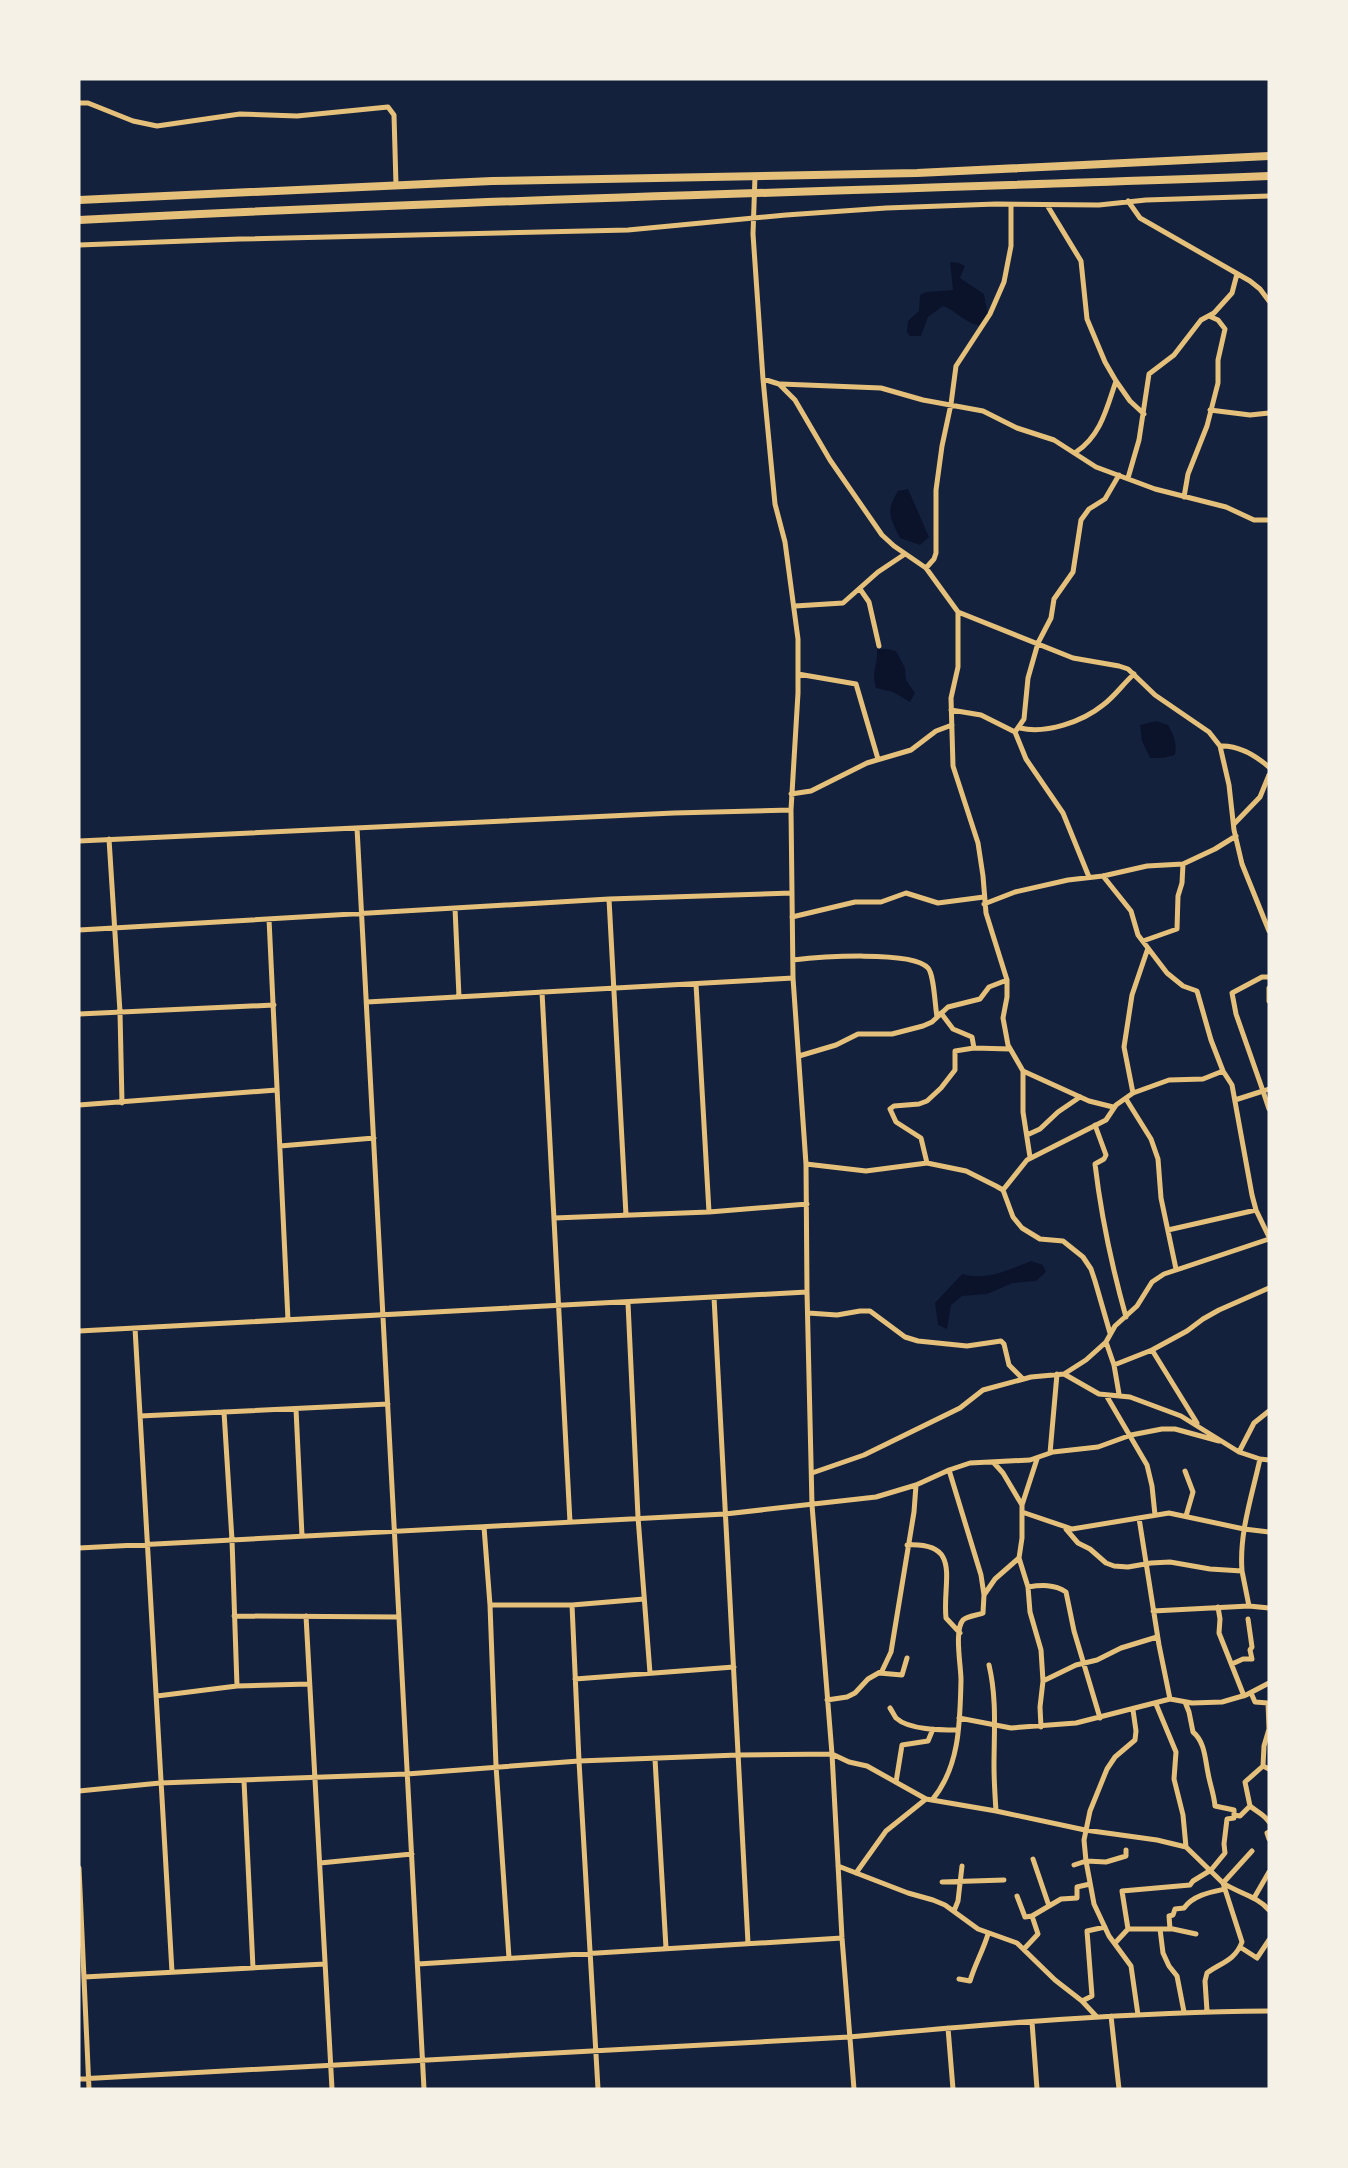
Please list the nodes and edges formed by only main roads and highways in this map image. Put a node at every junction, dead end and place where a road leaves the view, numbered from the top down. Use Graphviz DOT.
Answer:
graph roads {
  1 [pos="1269,156"];
  2 [pos="1269,176"];
  3 [pos="79,200"];
  4 [pos="79,220"];
  1 -- 3 [label="main road"];
  2 -- 4 [label="main road"];
}
